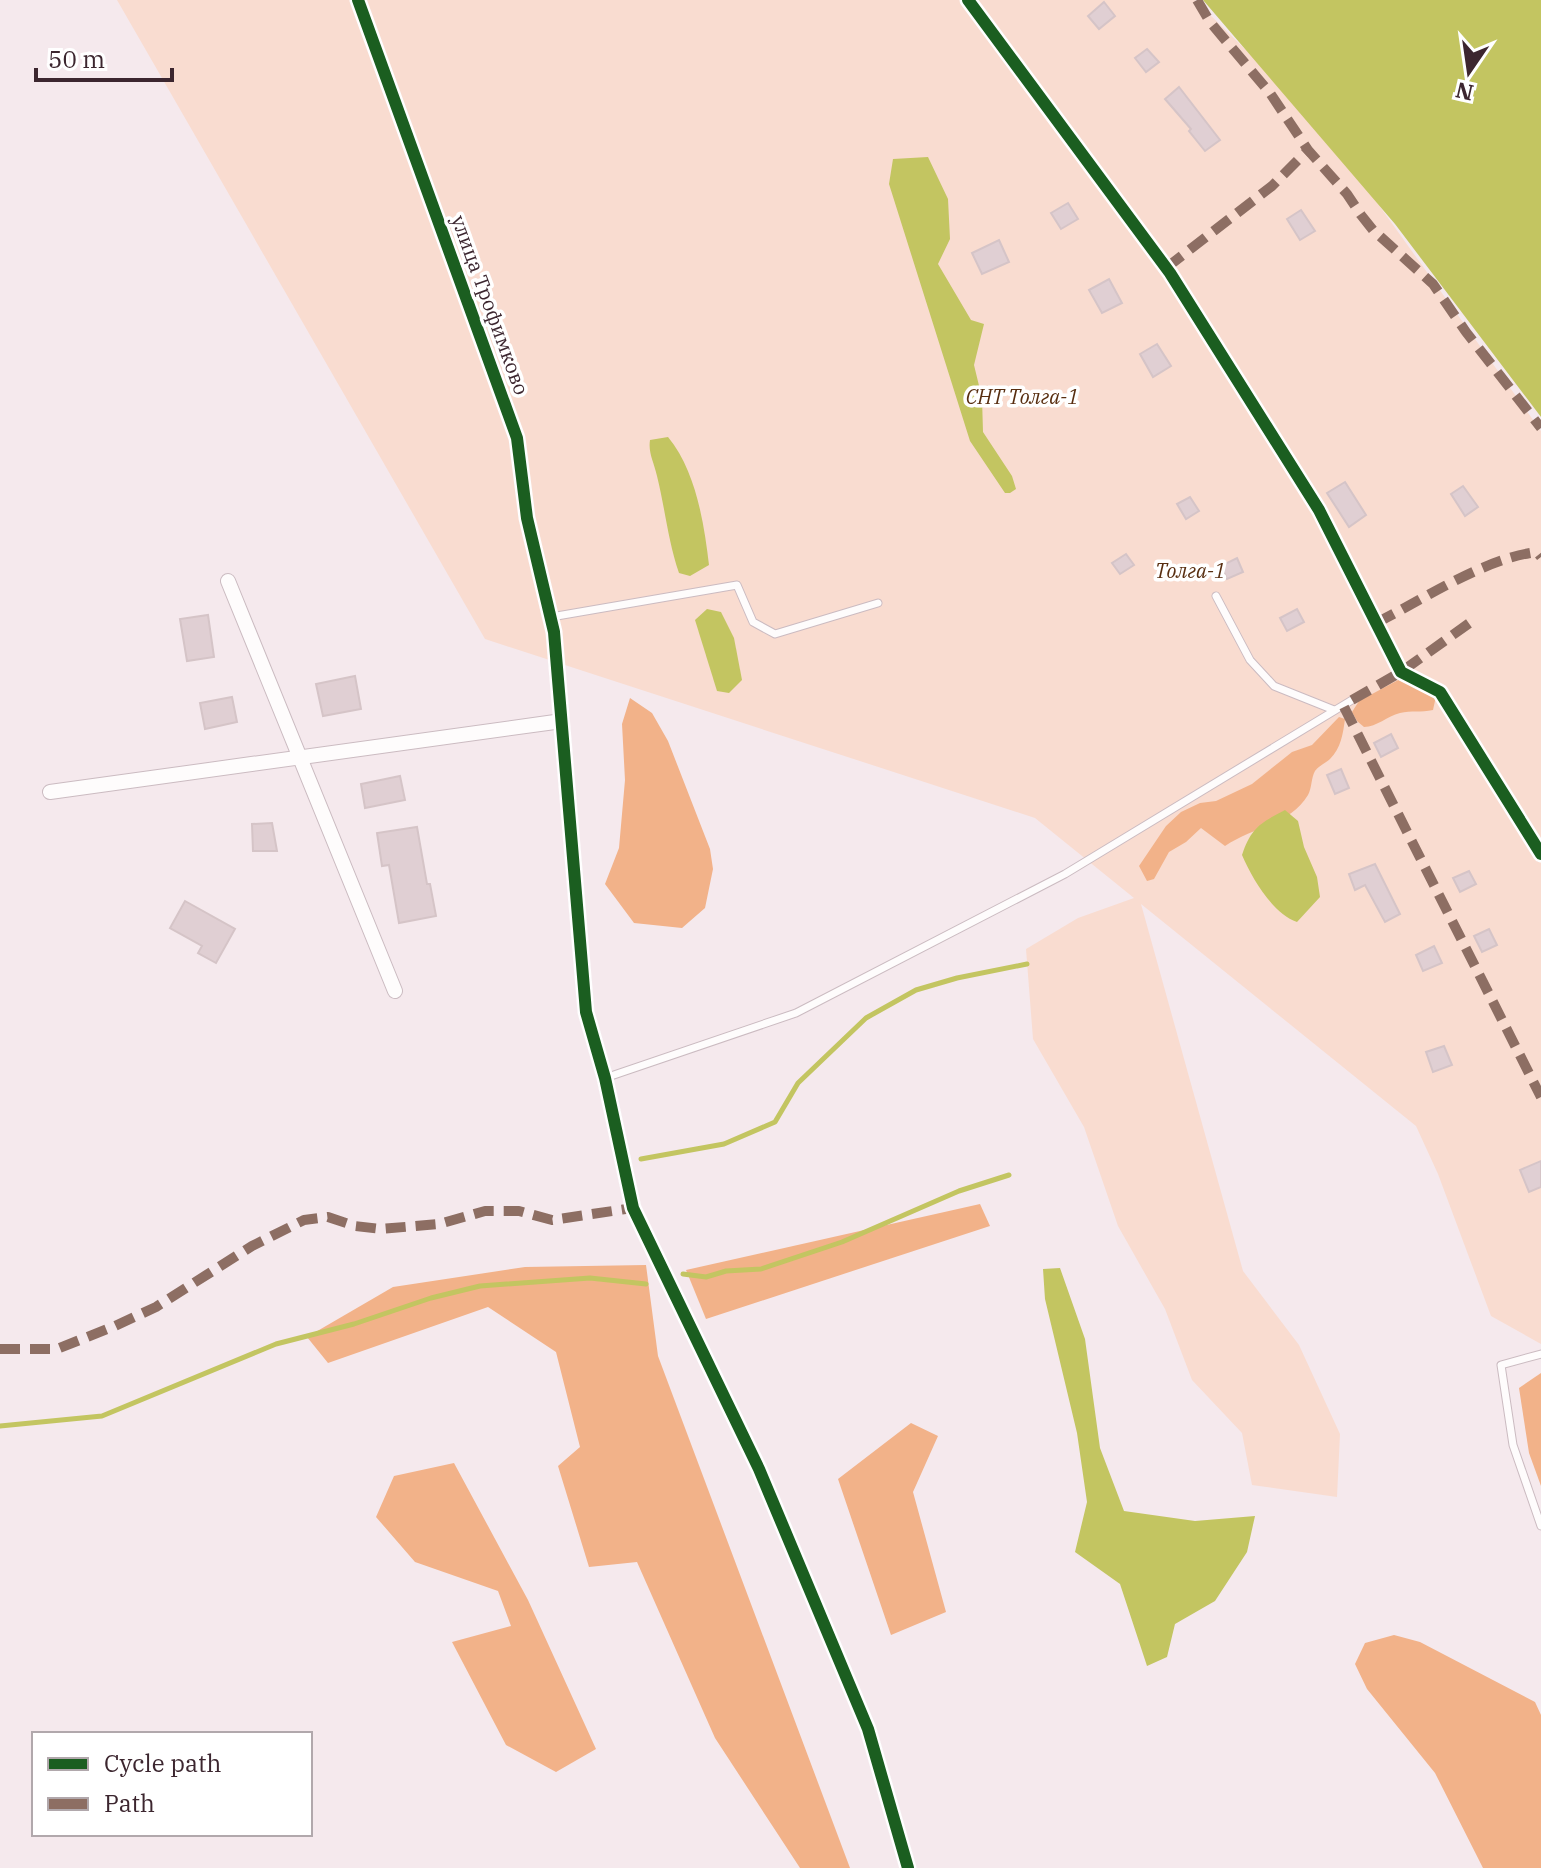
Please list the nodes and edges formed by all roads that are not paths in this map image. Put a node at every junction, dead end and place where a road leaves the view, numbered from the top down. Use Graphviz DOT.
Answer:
graph roads {
  1 [pos="358,0"];
  2 [pos="968,0"];
  3 [pos="228,581"];
  4 [pos="1216,596"];
  5 [pos="878,603"];
  6 [pos="551,617"];
  7 [pos="1352,700"];
  8 [pos="1334,710"];
  9 [pos="562,721"];
  10 [pos="299,758"];
  11 [pos="50,792"];
  12 [pos="1541,854"];
  13 [pos="395,991"];
  14 [pos="605,1078"];
  15 [pos="1541,1354"];
  16 [pos="1541,1526"];
  17 [pos="908,1868"];
  1 -- 6 [label="street, улица Трофимково"];
  2 -- 12 [label="street"];
  3 -- 10 [label="street"];
  4 -- 8 [label="lane"];
  5 -- 6 [label="lane"];
  6 -- 9 [label="street, улица Трофимково"];
  7 -- 8 [label="lane"];
  8 -- 14 [label="lane"];
  9 -- 10 [label="street"];
  9 -- 14 [label="street, улица Трофимково"];
  10 -- 11 [label="street"];
  10 -- 13 [label="street"];
  14 -- 17 [label="street, улица Трофимково"];
  15 -- 16 [label="lane"];
}
